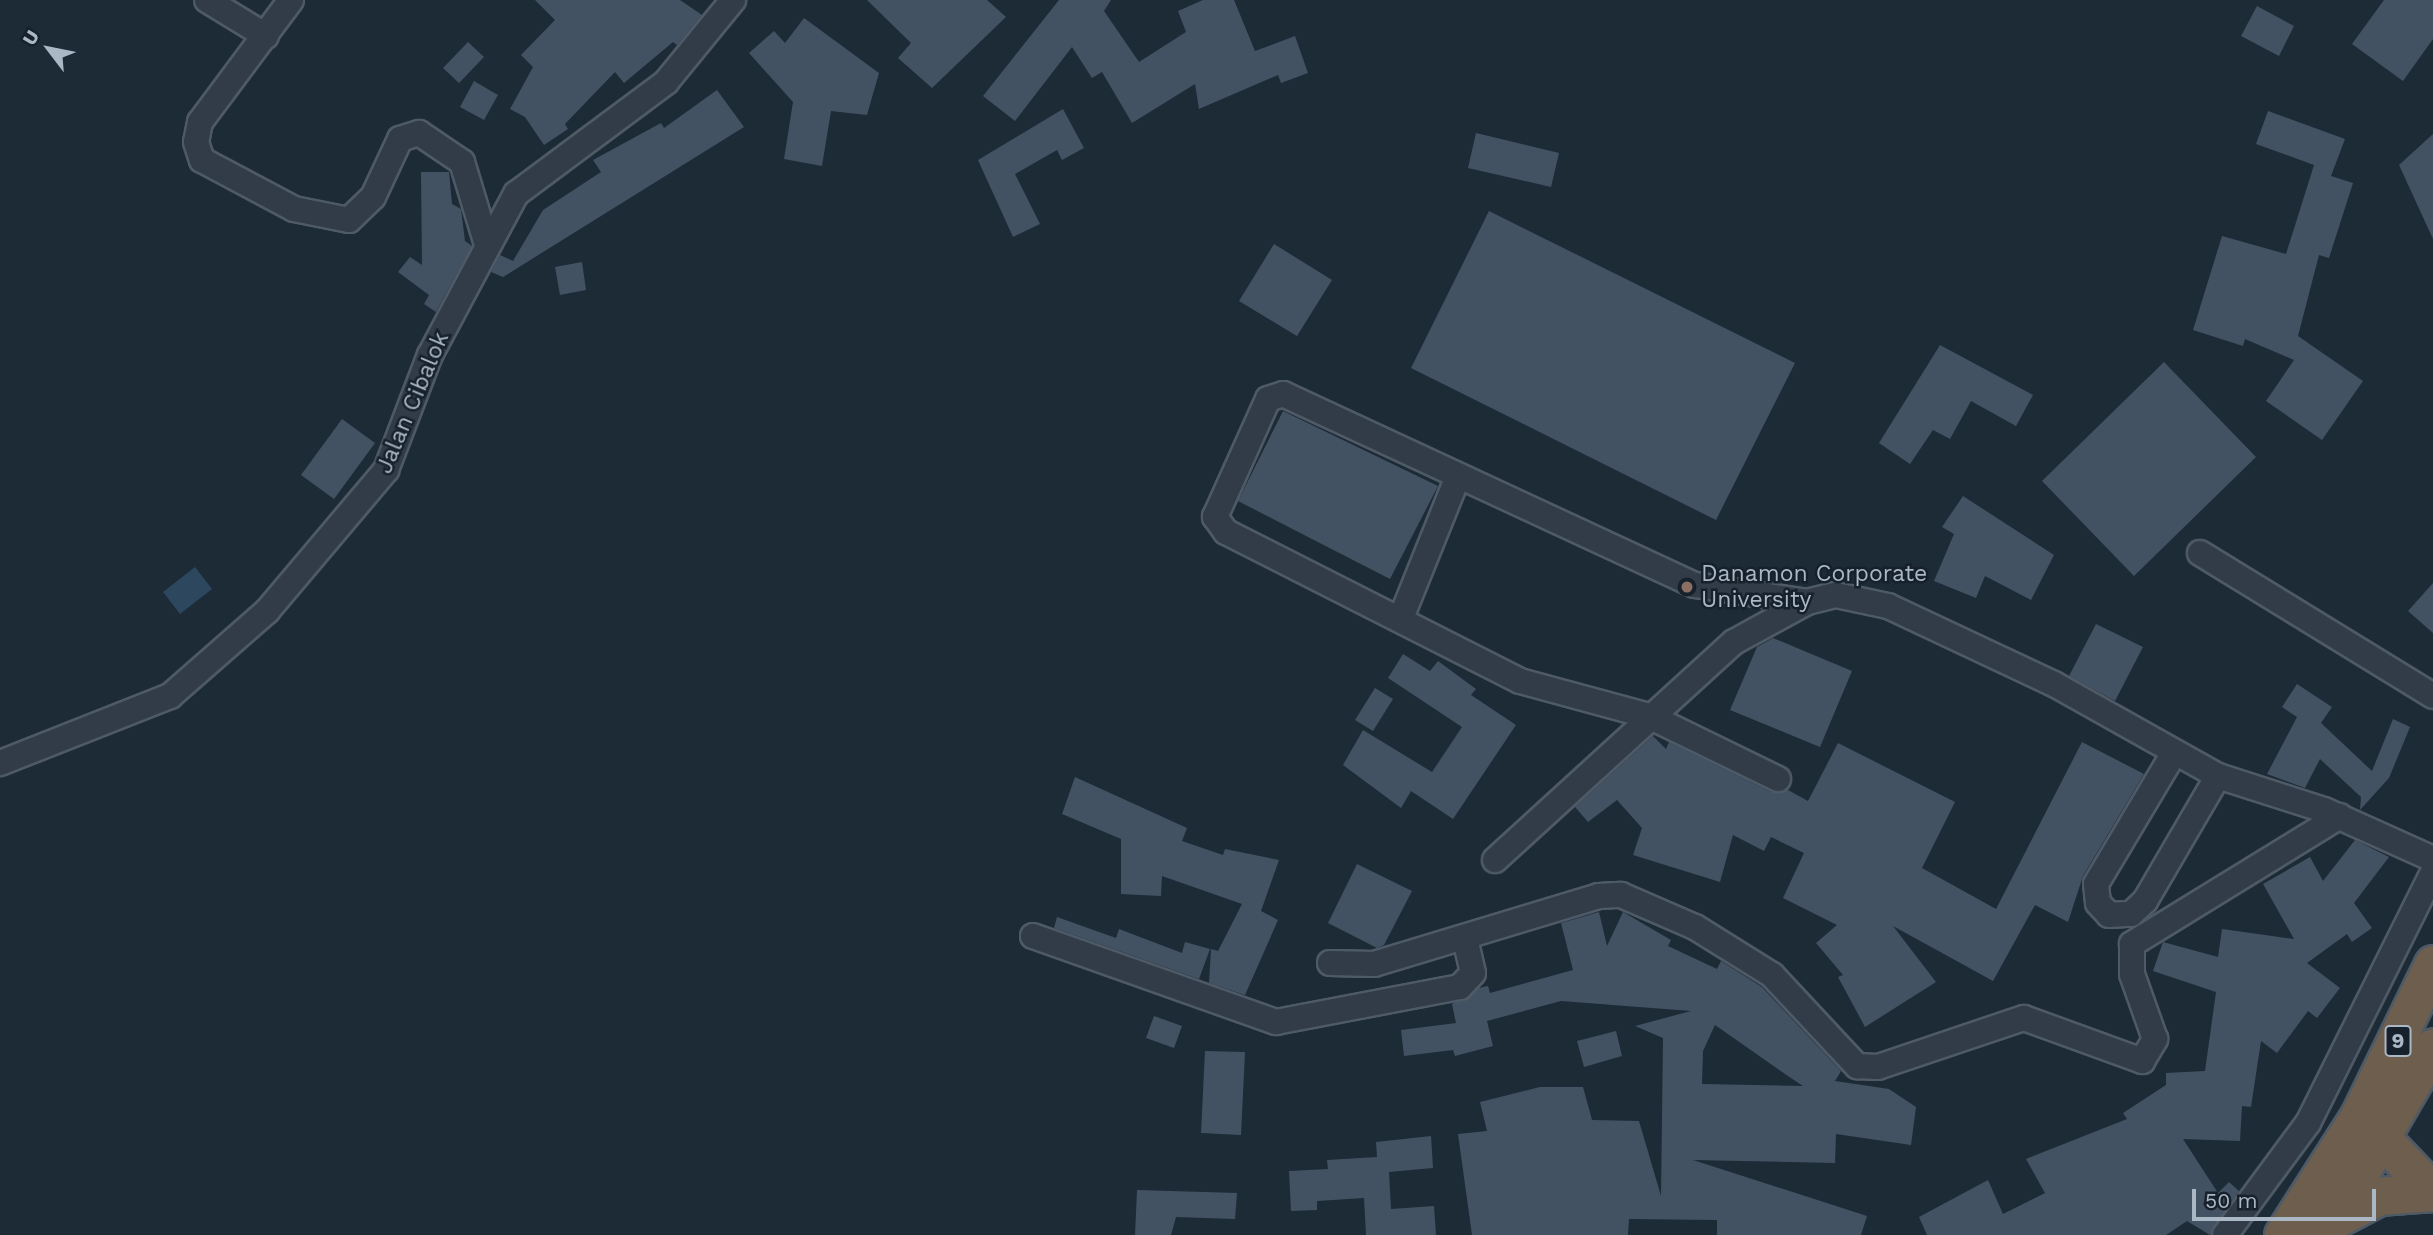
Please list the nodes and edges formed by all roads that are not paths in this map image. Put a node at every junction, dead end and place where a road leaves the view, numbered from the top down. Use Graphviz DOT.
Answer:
graph roads {
  1 [pos="207,0"];
  2 [pos="291,0"];
  3 [pos="733,0"];
  4 [pos="265,36"];
  5 [pos="487,245"];
  6 [pos="1458,476"];
  7 [pos="2200,553"];
  8 [pos="1807,601"];
  9 [pos="1401,618"];
  10 [pos="2433,696"];
  11 [pos="1649,716"];
  12 [pos="2174,753"];
  13 [pos="0,764"];
  14 [pos="2218,776"];
  15 [pos="1779,779"];
  16 [pos="2340,817"];
  17 [pos="2433,859"];
  18 [pos="1495,860"];
  19 [pos="2433,872"];
  20 [pos="1033,936"];
  21 [pos="1465,937"];
  22 [pos="1330,963"];
  23 [pos="2433,964"];
  24 [pos="2433,1047"];
  25 [pos="2371,1127"];
  26 [pos="2433,1192"];
  27 [pos="2329,1228"];
  28 [pos="2225,1235"];
  29 [pos="2283,1235"];
  1 -- 4 [label="street"];
  2 -- 4 [label="street"];
  3 -- 5 [label="street, Jalan Cibalok"];
  4 -- 5 [label="street"];
  5 -- 13 [label="street, Jalan Cibalok"];
  6 -- 8 [label="street"];
  6 -- 9 [label="street"];
  6 -- 9 [label="street"];
  7 -- 10 [label="street"];
  8 -- 11 [label="street"];
  8 -- 12 [label="street"];
  9 -- 11 [label="street"];
  11 -- 15 [label="street"];
  11 -- 18 [label="street"];
  12 -- 14 [label="street"];
  12 -- 14 [label="street"];
  14 -- 16 [label="street"];
  16 -- 17 [label="street"];
  16 -- 21 [label="street"];
  19 -- 28 [label="street"];
  20 -- 21 [label="street"];
  21 -- 22 [label="street"];
  23 -- 25 [label="highway, 9"];
  24 -- 25 [label="highway, 9"];
  25 -- 26 [label="highway"];
  25 -- 27 [label="highway"];
  25 -- 29 [label="highway"];
  26 -- 27 [label="highway"];
}
